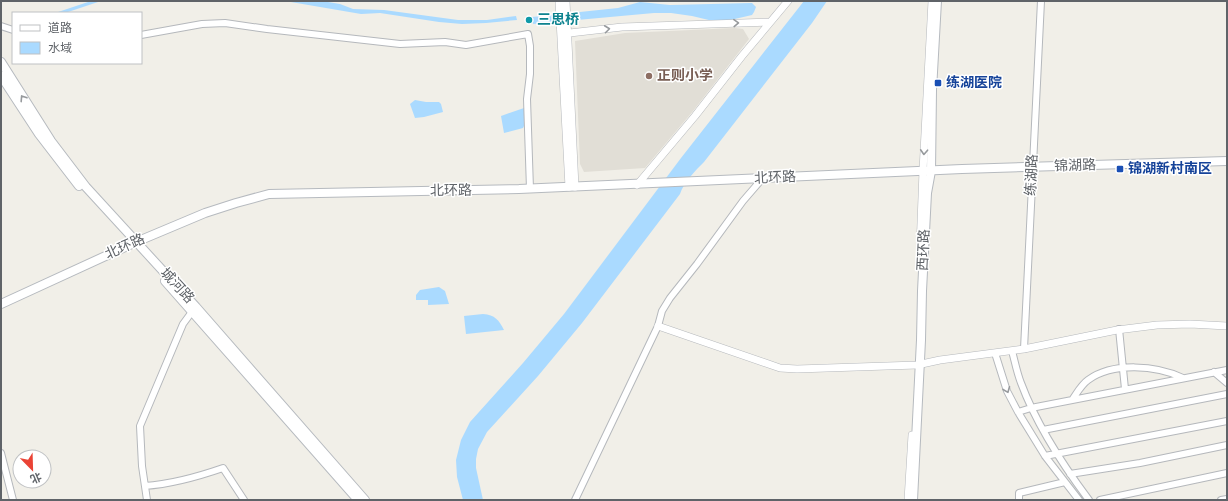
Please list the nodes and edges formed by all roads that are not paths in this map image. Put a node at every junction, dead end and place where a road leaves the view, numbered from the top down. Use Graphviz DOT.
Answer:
graph roads {
  1 [pos="788,1"];
  2 [pos="932,1"];
  3 [pos="937,1"];
  4 [pos="1041,1"];
  5 [pos="563,3"];
  6 [pos="769,22"];
  7 [pos="1,26"];
  8 [pos="12,30"];
  9 [pos="564,34"];
  10 [pos="142,35"];
  11 [pos="1,62"];
  12 [pos="3,76"];
  13 [pos="1227,161"];
  14 [pos="1033,167"];
  15 [pos="927,171"];
  16 [pos="762,179"];
  17 [pos="637,185"];
  18 [pos="572,187"];
  19 [pos="530,189"];
  20 [pos="134,243"];
  21 [pos="1,304"];
  22 [pos="194,309"];
  23 [pos="658,326"];
  24 [pos="1227,326"];
  25 [pos="1120,329"];
  26 [pos="1024,349"];
  27 [pos="1012,351"];
  28 [pos="995,353"];
  29 [pos="919,364"];
  30 [pos="1122,368"];
  31 [pos="1227,370"];
  32 [pos="1214,372"];
  33 [pos="1183,378"];
  34 [pos="1227,383"];
  35 [pos="1125,389"];
  36 [pos="1227,394"];
  37 [pos="1072,400"];
  38 [pos="1031,408"];
  39 [pos="1018,412"];
  40 [pos="1227,421"];
  41 [pos="1043,430"];
  42 [pos="1227,445"];
  43 [pos="1,453"];
  44 [pos="1057,453"];
  45 [pos="1045,456"];
  46 [pos="1227,474"];
  47 [pos="1070,475"];
  48 [pos="1063,480"];
  49 [pos="145,486"];
  50 [pos="1227,499"];
  51 [pos="13,500"];
  52 [pos="147,500"];
  53 [pos="244,500"];
  54 [pos="358,500"];
  55 [pos="365,500"];
  56 [pos="576,500"];
  57 [pos="908,500"];
  58 [pos="913,500"];
  59 [pos="1019,500"];
  60 [pos="1079,500"];
  61 [pos="1090,500"];
  62 [pos="1100,500"];
  63 [pos="1221,500"];
  1 -- 6 [label="street"];
  2 -- 15 [label="street, 西环路, one-way"];
  3 -- 15 [label="main road, 西环路"];
  4 -- 14 [label="street, 练湖路"];
  5 -- 9 [label="street"];
  9 -- 6 [label="street, one-way"];
  6 -- 17 [label="street"];
  7 -- 8 [label="street"];
  9 -- 18 [label="street"];
  10 -- 19 [label="street"];
  11 -- 12 [label="main road, 城河路"];
  12 -- 20 [label="main road, 城河路"];
  13 -- 14 [label="main road, 锦湖路"];
  14 -- 15 [label="main road, 锦湖路"];
  14 -- 26 [label="street, 练湖路"];
  15 -- 16 [label="main road, 北环路"];
  15 -- 29 [label="main road, 西环路"];
  16 -- 17 [label="main road, 北环路"];
  16 -- 23 [label="street"];
  17 -- 18 [label="main road, 北环路"];
  18 -- 19 [label="main road, 北环路"];
  19 -- 20 [label="main road, 北环路"];
  20 -- 21 [label="main road, 北环路"];
  20 -- 22 [label="main road, 城河路"];
  22 -- 49 [label="street"];
  22 -- 54 [label="main road, 城河路"];
  22 -- 55 [label="main road, 城河路"];
  23 -- 29 [label="street"];
  23 -- 56 [label="street"];
  24 -- 25 [label="street"];
  25 -- 26 [label="street"];
  25 -- 30 [label="street"];
  26 -- 27 [label="street"];
  27 -- 28 [label="street"];
  27 -- 38 [label="street"];
  28 -- 29 [label="street"];
  28 -- 39 [label="street, one-way"];
  29 -- 57 [label="street, 西环路"];
  29 -- 58 [label="main road, 西环路"];
  30 -- 33 [label="street"];
  30 -- 35 [label="street"];
  30 -- 37 [label="street"];
  31 -- 32 [label="street"];
  32 -- 33 [label="street"];
  32 -- 34 [label="street"];
  33 -- 35 [label="street"];
  35 -- 37 [label="street"];
  36 -- 41 [label="street"];
  37 -- 38 [label="street"];
  38 -- 39 [label="street"];
  38 -- 41 [label="street"];
  39 -- 45 [label="street"];
  40 -- 44 [label="street"];
  41 -- 44 [label="street"];
  42 -- 47 [label="street"];
  43 -- 51 [label="street"];
  44 -- 45 [label="street"];
  44 -- 47 [label="street"];
  45 -- 48 [label="street"];
  46 -- 62 [label="street"];
  47 -- 48 [label="street"];
  47 -- 61 [label="street"];
  48 -- 59 [label="street"];
  48 -- 60 [label="street"];
  49 -- 52 [label="street"];
  49 -- 53 [label="street"];
  50 -- 63 [label="street"];
}
